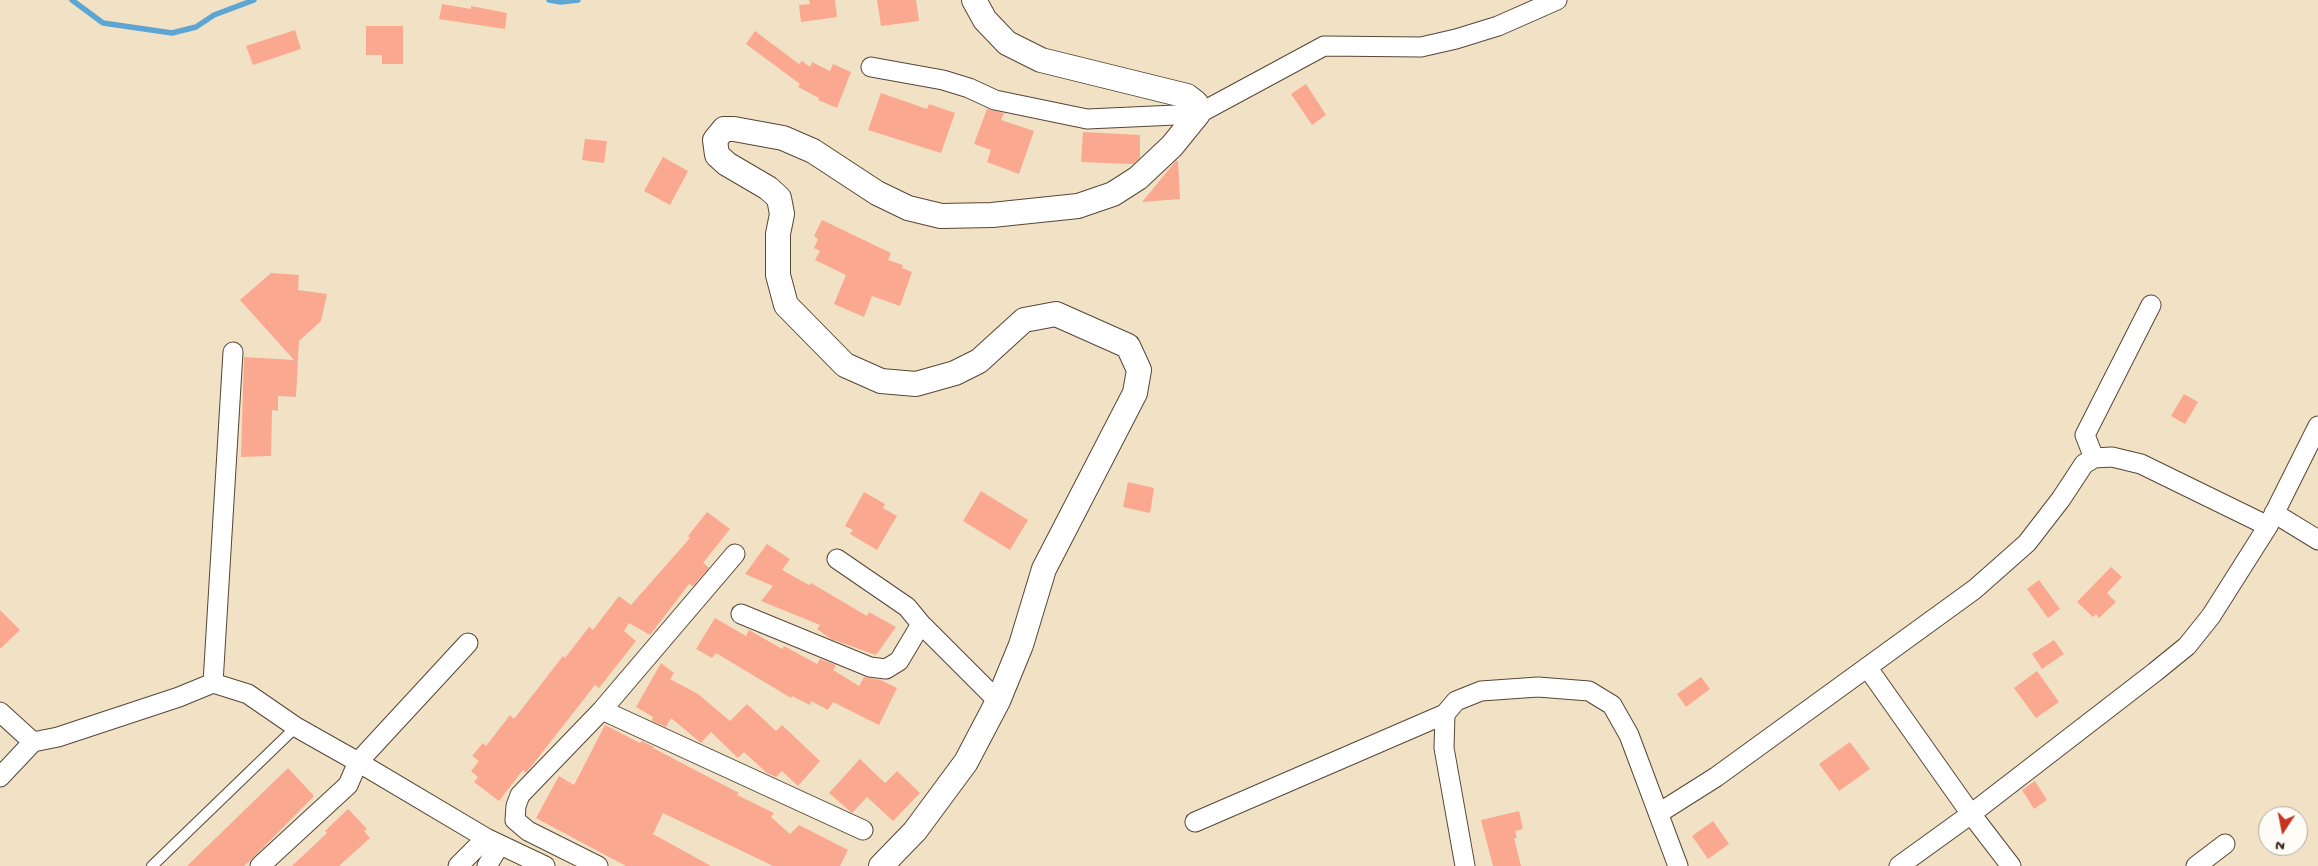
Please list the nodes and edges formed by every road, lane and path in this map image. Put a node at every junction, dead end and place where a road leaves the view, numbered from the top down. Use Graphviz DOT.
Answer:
graph roads {
  1 [pos="974,0"];
  2 [pos="1557,0"];
  3 [pos="871,67"];
  4 [pos="1198,114"];
  5 [pos="2151,305"];
  6 [pos="233,352"];
  7 [pos="2318,426"];
  8 [pos="2094,458"];
  9 [pos="2271,519"];
  10 [pos="2318,540"];
  11 [pos="735,554"];
  12 [pos="837,559"];
  13 [pos="741,614"];
  14 [pos="920,624"];
  15 [pos="468,643"];
  16 [pos="1867,667"];
  17 [pos="212,683"];
  18 [pos="998,701"];
  19 [pos="602,710"];
  20 [pos="0,712"];
  21 [pos="1444,714"];
  22 [pos="296,727"];
  23 [pos="33,742"];
  24 [pos="358,762"];
  25 [pos="0,777"];
  26 [pos="1659,813"];
  27 [pos="1971,814"];
  28 [pos="1195,822"];
  29 [pos="862,830"];
  30 [pos="493,842"];
  31 [pos="2225,844"];
  32 [pos="152,866"];
  33 [pos="260,866"];
  34 [pos="458,866"];
  35 [pos="487,866"];
  36 [pos="545,866"];
  37 [pos="598,866"];
  38 [pos="881,866"];
  39 [pos="1464,866"];
  40 [pos="1678,866"];
  41 [pos="1899,866"];
  42 [pos="2011,866"];
  43 [pos="2196,866"];
  1 -- 4 [label="street"];
  2 -- 4 [label="street"];
  3 -- 4 [label="street"];
  4 -- 18 [label="street"];
  5 -- 8 [label="street"];
  6 -- 17 [label="street"];
  7 -- 9 [label="street"];
  8 -- 9 [label="street"];
  8 -- 16 [label="street"];
  9 -- 10 [label="street"];
  9 -- 27 [label="street"];
  11 -- 19 [label="street"];
  12 -- 14 [label="street"];
  13 -- 14 [label="street"];
  14 -- 18 [label="street"];
  15 -- 24 [label="street"];
  16 -- 26 [label="street"];
  16 -- 27 [label="street"];
  17 -- 22 [label="street"];
  17 -- 23 [label="street"];
  18 -- 38 [label="street"];
  19 -- 29 [label="street"];
  19 -- 37 [label="street"];
  20 -- 23 [label="street"];
  21 -- 26 [label="street"];
  21 -- 28 [label="street"];
  21 -- 39 [label="street"];
  22 -- 24 [label="street"];
  22 -- 32 [label="lane"];
  23 -- 25 [label="street"];
  24 -- 30 [label="street"];
  24 -- 33 [label="street"];
  26 -- 40 [label="street"];
  27 -- 41 [label="street"];
  27 -- 42 [label="street"];
  30 -- 34 [label="street"];
  30 -- 35 [label="street"];
  30 -- 36 [label="street"];
  31 -- 43 [label="street"];
}
